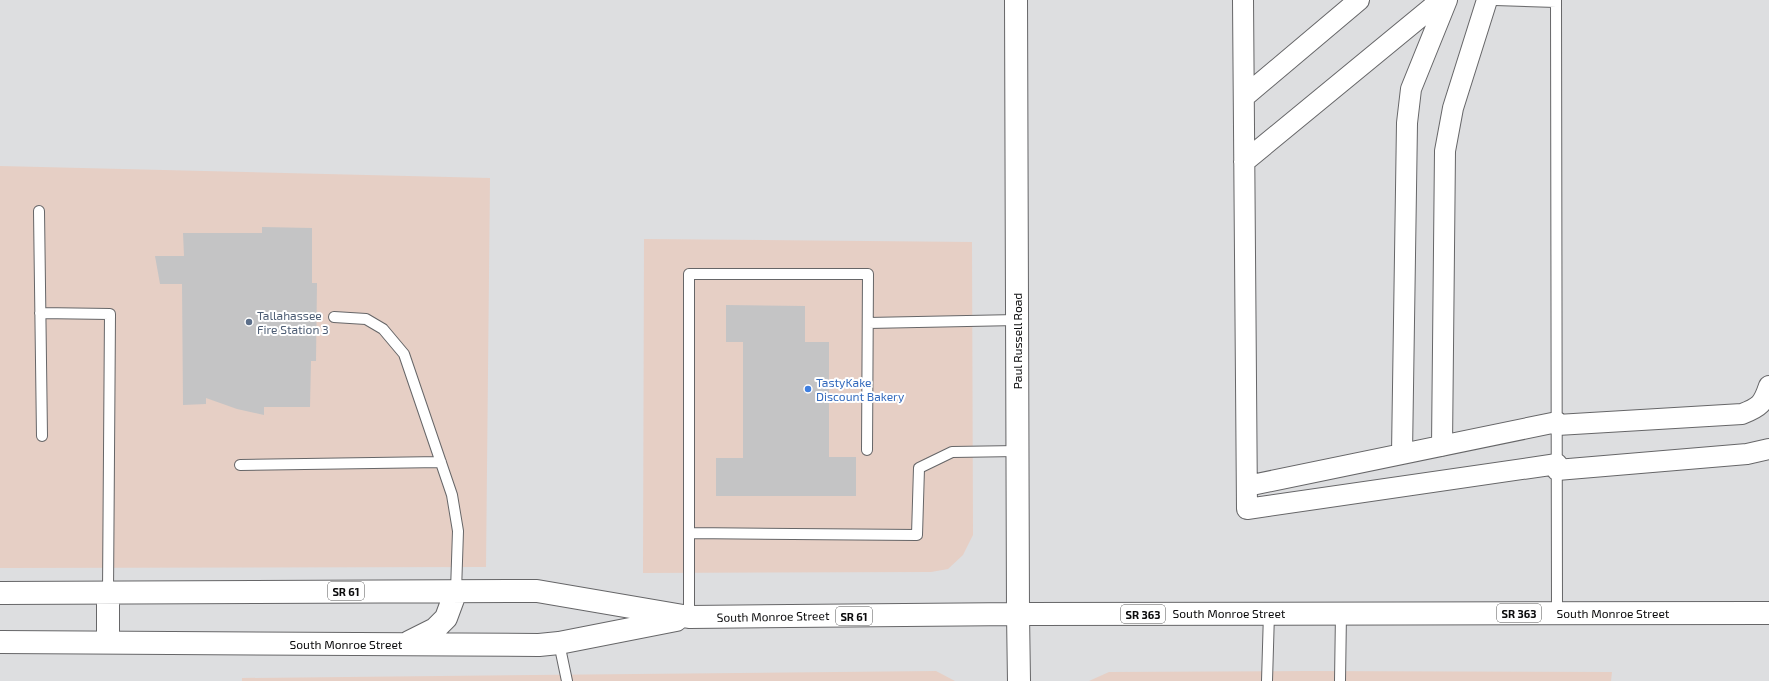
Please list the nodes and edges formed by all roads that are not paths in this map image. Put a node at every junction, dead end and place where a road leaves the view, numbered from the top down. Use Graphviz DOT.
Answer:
graph roads {
  1 [pos="1016,0"];
  2 [pos="1243,0"];
  3 [pos="1359,0"];
  4 [pos="1441,0"];
  5 [pos="1447,0"];
  6 [pos="1487,0"];
  7 [pos="1495,0"];
  8 [pos="1556,1"];
  9 [pos="1244,97"];
  10 [pos="1244,162"];
  11 [pos="39,211"];
  12 [pos="40,313"];
  13 [pos="334,318"];
  14 [pos="1017,320"];
  15 [pos="868,323"];
  16 [pos="1769,386"];
  17 [pos="1557,423"];
  18 [pos="42,436"];
  19 [pos="1442,446"];
  20 [pos="1769,449"];
  21 [pos="867,450"];
  22 [pos="1018,451"];
  23 [pos="1402,454"];
  24 [pos="441,462"];
  25 [pos="240,465"];
  26 [pos="1557,467"];
  27 [pos="1247,486"];
  28 [pos="689,533"];
  29 [pos="456,591"];
  30 [pos="108,592"];
  31 [pos="0,593"];
  32 [pos="1268,613"];
  33 [pos="1341,613"];
  34 [pos="1557,613"];
  35 [pos="1769,613"];
  36 [pos="1018,614"];
  37 [pos="689,617"];
  38 [pos="0,642"];
  39 [pos="108,642"];
  40 [pos="406,644"];
  41 [pos="559,644"];
  42 [pos="567,681"];
  43 [pos="1019,681"];
  44 [pos="1268,681"];
  45 [pos="1340,681"];
  1 -- 14 [label="main road, Paul Russell Road"];
  2 -- 9 [label="street"];
  3 -- 9 [label="street"];
  4 -- 10 [label="street"];
  5 -- 23 [label="street"];
  6 -- 19 [label="street"];
  7 -- 8 [label="lane"];
  8 -- 17 [label="lane"];
  9 -- 10 [label="street"];
  10 -- 27 [label="street"];
  11 -- 12 [label="lane"];
  12 -- 18 [label="lane"];
  12 -- 30 [label="lane"];
  13 -- 24 [label="lane"];
  14 -- 15 [label="lane"];
  14 -- 22 [label="main road, Paul Russell Road"];
  15 -- 21 [label="lane"];
  15 -- 28 [label="lane"];
  16 -- 17 [label="street"];
  17 -- 19 [label="street"];
  17 -- 26 [label="lane"];
  19 -- 23 [label="street"];
  20 -- 26 [label="street"];
  22 -- 28 [label="lane"];
  22 -- 36 [label="main road, Paul Russell Road"];
  23 -- 27 [label="street"];
  24 -- 25 [label="lane"];
  24 -- 29 [label="lane"];
  26 -- 27 [label="street"];
  26 -- 34 [label="lane"];
  28 -- 37 [label="lane"];
  29 -- 30 [label="main road, South Monroe Street / SR 61"];
  29 -- 37 [label="main road, South Monroe Street / SR 61"];
  29 -- 40 [label="main road"];
  30 -- 31 [label="main road, South Monroe Street / SR 61"];
  30 -- 39 [label="main road"];
  32 -- 33 [label="main road, South Monroe Street / SR 363"];
  32 -- 36 [label="main road, South Monroe Street / SR 363"];
  32 -- 44 [label="lane"];
  33 -- 34 [label="main road, South Monroe Street / SR 363"];
  33 -- 45 [label="lane"];
  34 -- 35 [label="main road, South Monroe Street / SR 363"];
  36 -- 37 [label="main road, South Monroe Street / SR 61"];
  36 -- 43 [label="main road, Paul Russell Road"];
  37 -- 41 [label="main road, South Monroe Street / SR 61"];
  38 -- 39 [label="main road, South Monroe Street / SR 61"];
  39 -- 40 [label="main road, South Monroe Street / SR 61"];
  40 -- 41 [label="main road, South Monroe Street / SR 61"];
  41 -- 42 [label="lane"];
}
